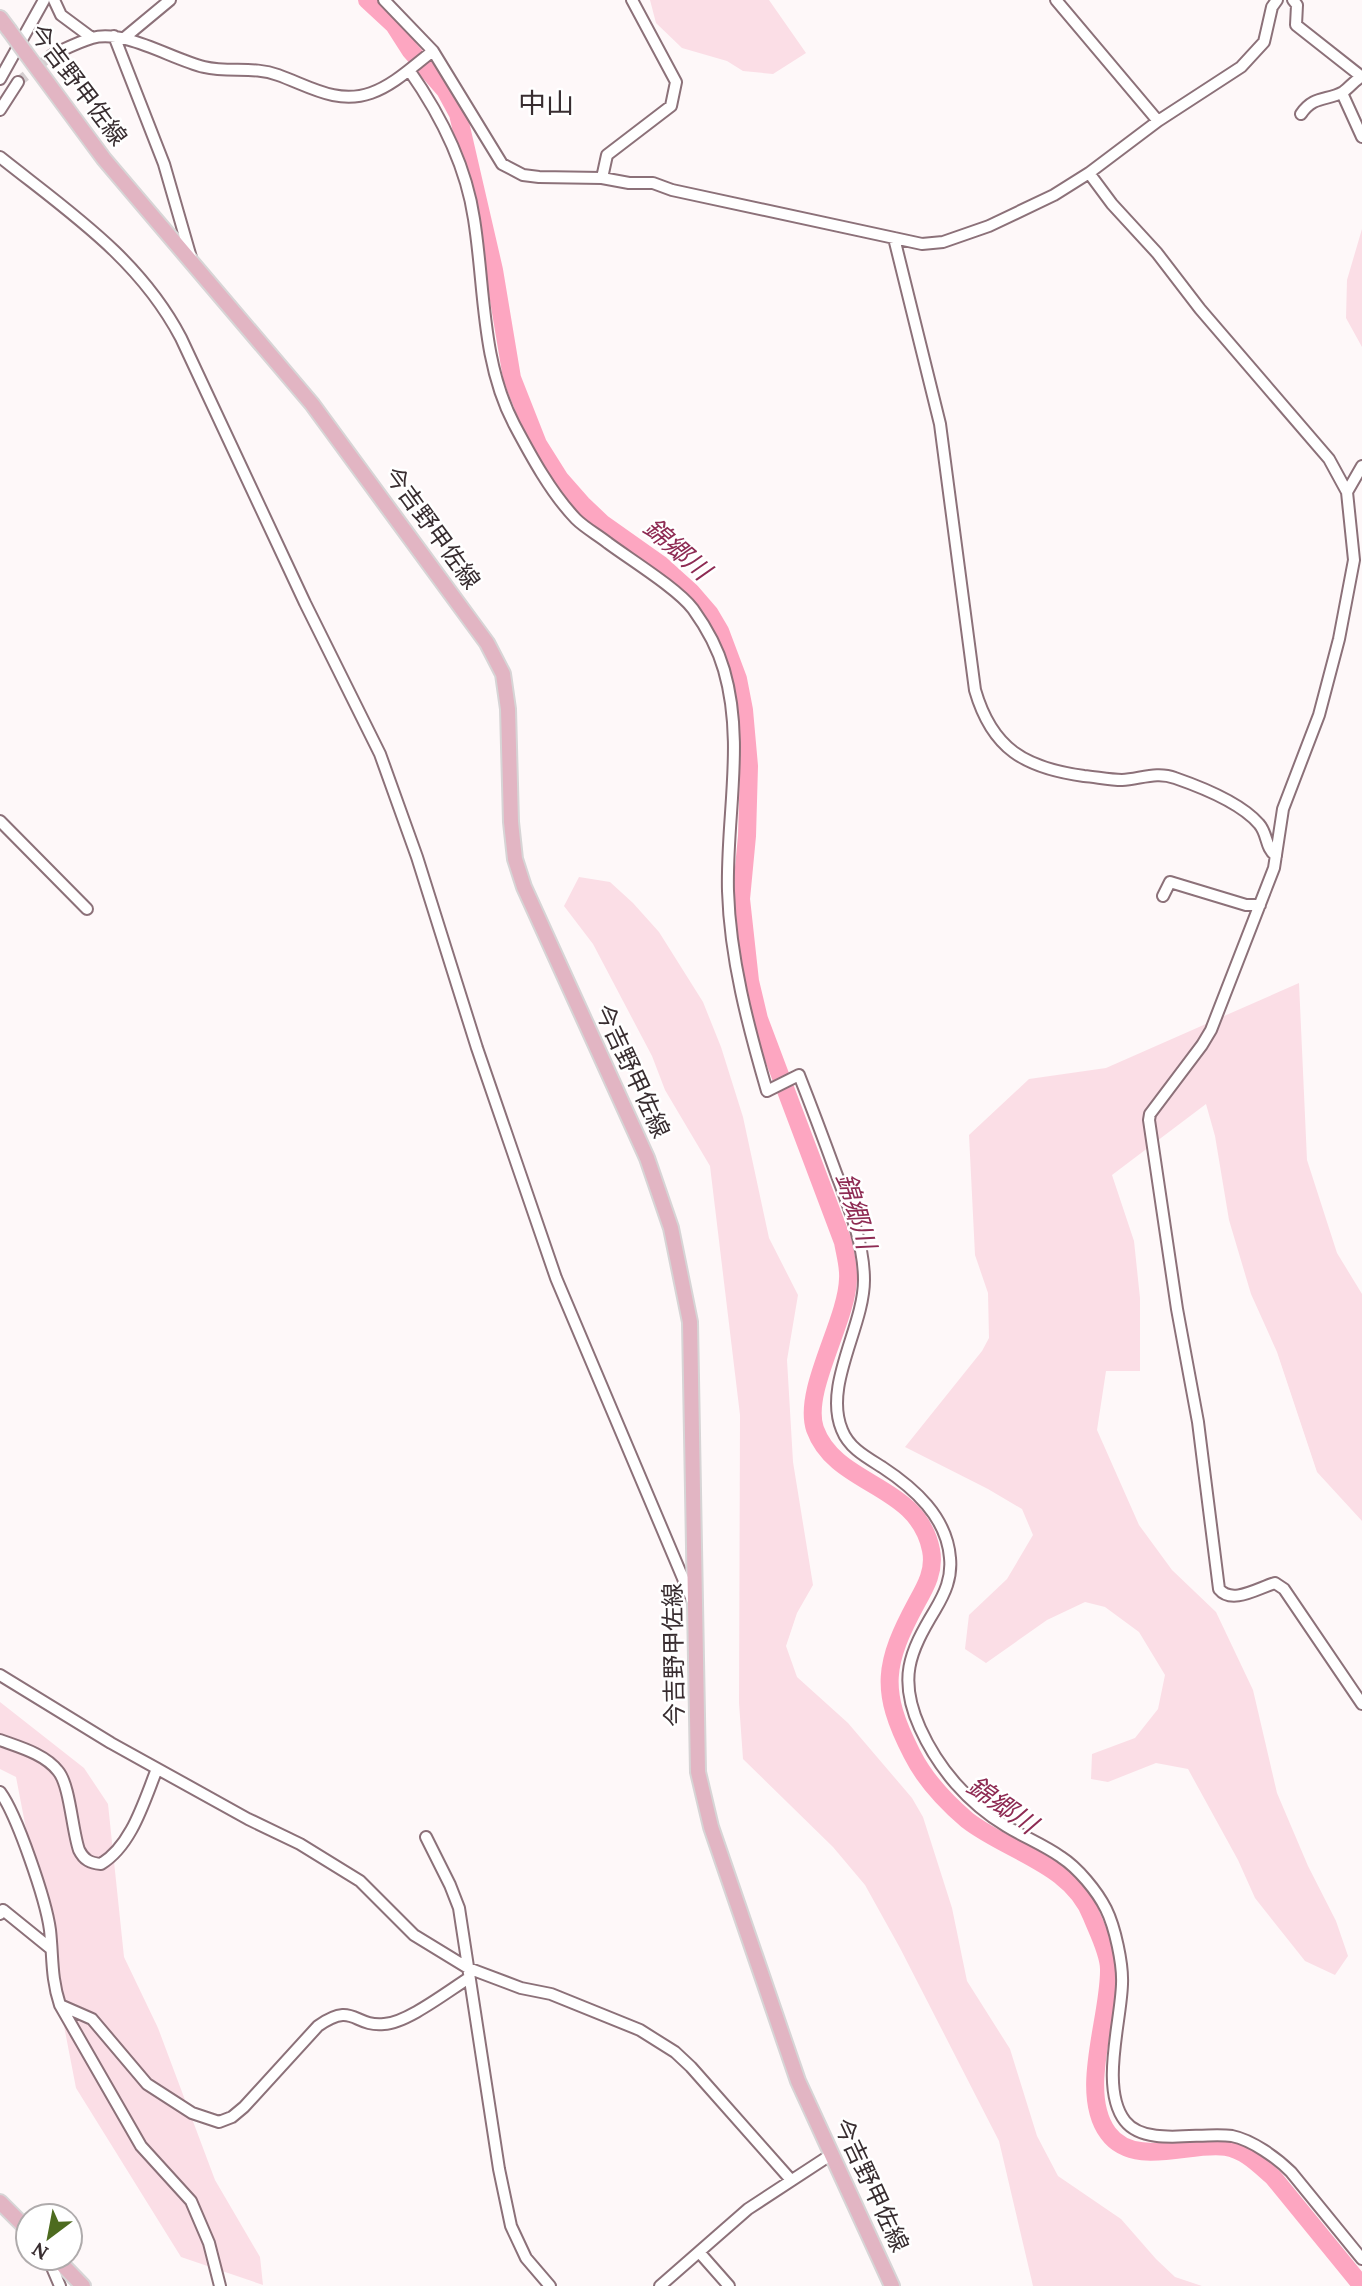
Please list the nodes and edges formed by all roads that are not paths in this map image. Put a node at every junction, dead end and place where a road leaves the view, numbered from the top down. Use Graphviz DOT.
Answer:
graph roads {
  1 [pos="44,0"];
  2 [pos="54,0"];
  3 [pos="170,0"];
  4 [pos="384,0"];
  5 [pos="632,0"];
  6 [pos="1056,0"];
  7 [pos="1277,0"];
  8 [pos="1293,0"];
  9 [pos="4,24"];
  10 [pos="92,38"];
  11 [pos="118,38"];
  12 [pos="433,51"];
  13 [pos="52,55"];
  14 [pos="409,70"];
  15 [pos="1362,77"];
  16 [pos="0,79"];
  17 [pos="18,82"];
  18 [pos="1342,93"];
  19 [pos="0,110"];
  20 [pos="1301,114"];
  21 [pos="1158,121"];
  22 [pos="1362,137"];
  23 [pos="0,157"];
  24 [pos="1089,173"];
  25 [pos="602,178"];
  26 [pos="894,238"];
  27 [pos="193,263"];
  28 [pos="1362,466"];
  29 [pos="1347,492"];
  30 [pos="0,821"];
  31 [pos="1276,856"];
  32 [pos="1163,896"];
  33 [pos="1260,905"];
  34 [pos="87,909"];
  35 [pos="695,1607"];
  36 [pos="0,1675"];
  37 [pos="1362,1704"];
  38 [pos="0,1740"];
  39 [pos="158,1769"];
  40 [pos="0,1792"];
  41 [pos="426,1837"];
  42 [pos="0,1914"];
  43 [pos="50,1948"];
  44 [pos="469,1973"];
  45 [pos="60,2005"];
  46 [pos="832,2154"];
  47 [pos="791,2180"];
  48 [pos="0,2202"];
  49 [pos="14,2216"];
  50 [pos="699,2252"];
  51 [pos="1362,2259"];
  52 [pos="70,2272"];
  53 [pos="83,2286"];
  54 [pos="219,2286"];
  55 [pos="550,2286"];
  56 [pos="660,2286"];
  57 [pos="729,2286"];
  58 [pos="892,2286"];
  1 -- 16 [label="street"];
  2 -- 10 [label="street"];
  3 -- 11 [label="street"];
  4 -- 12 [label="street"];
  5 -- 25 [label="street"];
  6 -- 21 [label="street"];
  7 -- 21 [label="street"];
  8 -- 15 [label="street"];
  9 -- 27 [label="main road, 今吉野甲佐線, bridge"];
  10 -- 11 [label="street"];
  10 -- 13 [label="street"];
  11 -- 14 [label="street"];
  11 -- 27 [label="street"];
  12 -- 14 [label="street"];
  12 -- 25 [label="street"];
  14 -- 51 [label="street"];
  15 -- 18 [label="street"];
  17 -- 19 [label="street"];
  18 -- 20 [label="street"];
  18 -- 22 [label="street"];
  21 -- 24 [label="street"];
  23 -- 35 [label="street"];
  24 -- 26 [label="street"];
  24 -- 29 [label="street"];
  25 -- 26 [label="street"];
  26 -- 31 [label="street"];
  27 -- 35 [label="main road, 今吉野甲佐線"];
  28 -- 29 [label="street"];
  29 -- 31 [label="street"];
  30 -- 34 [label="street"];
  31 -- 33 [label="street"];
  32 -- 33 [label="street"];
  33 -- 37 [label="street"];
  35 -- 46 [label="main road, 今吉野甲佐線"];
  36 -- 39 [label="street"];
  38 -- 39 [label="street"];
  39 -- 44 [label="street"];
  40 -- 43 [label="street"];
  41 -- 44 [label="street"];
  42 -- 43 [label="street"];
  43 -- 45 [label="street"];
  44 -- 45 [label="street"];
  44 -- 47 [label="street"];
  44 -- 55 [label="street"];
  45 -- 54 [label="street"];
  46 -- 47 [label="street"];
  46 -- 58 [label="main road, 今吉野甲佐線"];
  47 -- 50 [label="street"];
  48 -- 49 [label="main road"];
  50 -- 56 [label="street"];
  50 -- 57 [label="street"];
  52 -- 53 [label="main road"];
}
